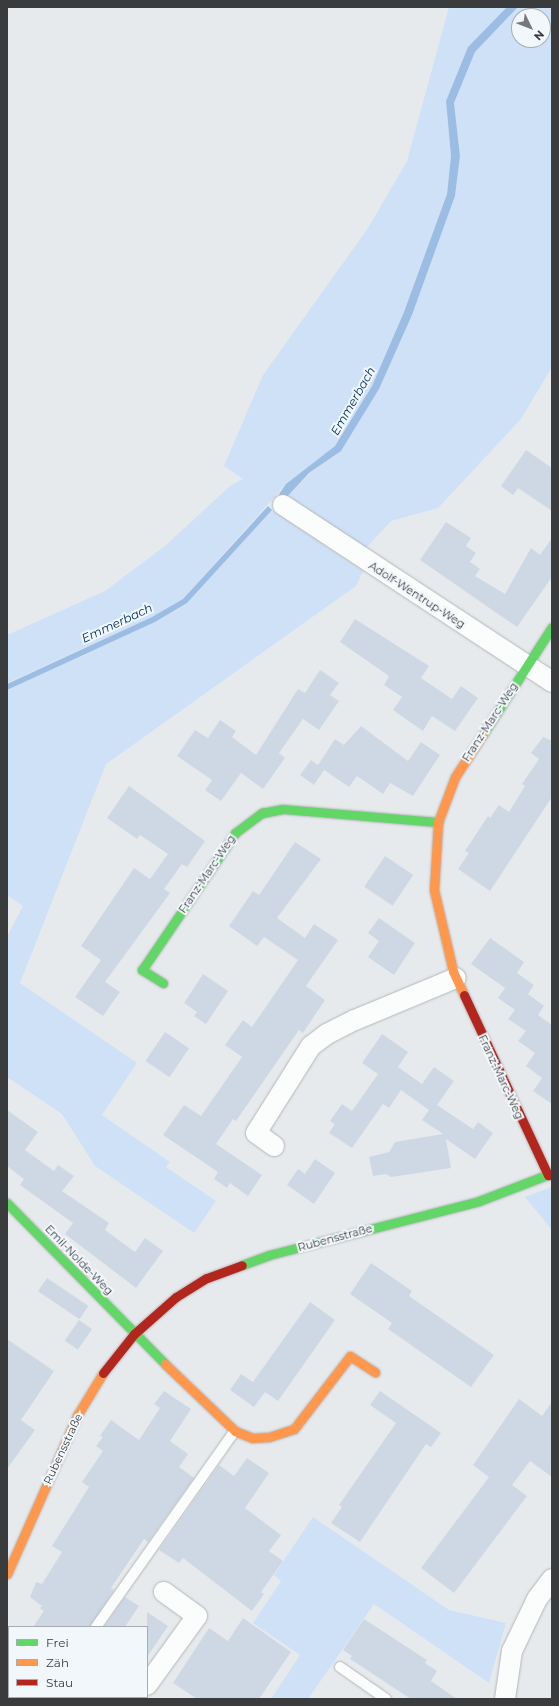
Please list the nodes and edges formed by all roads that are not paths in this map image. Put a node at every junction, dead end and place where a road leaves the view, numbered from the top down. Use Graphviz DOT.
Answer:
graph roads {
  1 [pos="283,505"];
  2 [pos="552,627"];
  3 [pos="527,666"];
  4 [pos="552,682"];
  5 [pos="438,822"];
  6 [pos="456,978"];
  7 [pos="163,983"];
  8 [pos="274,1146"];
  9 [pos="550,1174"];
  10 [pos="7,1203"];
  11 [pos="134,1334"];
  12 [pos="375,1372"];
  13 [pos="234,1431"];
  14 [pos="7,1574"];
  15 [pos="552,1579"];
  16 [pos="164,1592"];
  17 [pos="97,1626"];
  18 [pos="340,1667"];
  19 [pos="148,1684"];
  20 [pos="386,1699"];
  21 [pos="506,1699"];
  1 -- 3 [label="street, Adolf-Wentrup-Weg"];
  2 -- 3 [label="street, Franz-Marc-Weg"];
  3 -- 4 [label="street, Adolf-Wentrup-Weg"];
  3 -- 5 [label="street, Franz-Marc-Weg"];
  5 -- 6 [label="street, Franz-Marc-Weg"];
  5 -- 7 [label="street, Franz-Marc-Weg"];
  6 -- 8 [label="street"];
  6 -- 9 [label="street, Franz-Marc-Weg"];
  9 -- 11 [label="street, Rubensstraße"];
  10 -- 11 [label="street, Emil-Nolde-Weg"];
  11 -- 13 [label="street"];
  11 -- 14 [label="street, Rubensstraße"];
  12 -- 13 [label="street"];
  13 -- 17 [label="lane"];
  15 -- 21 [label="street"];
  16 -- 19 [label="street"];
  18 -- 20 [label="lane"];
}
